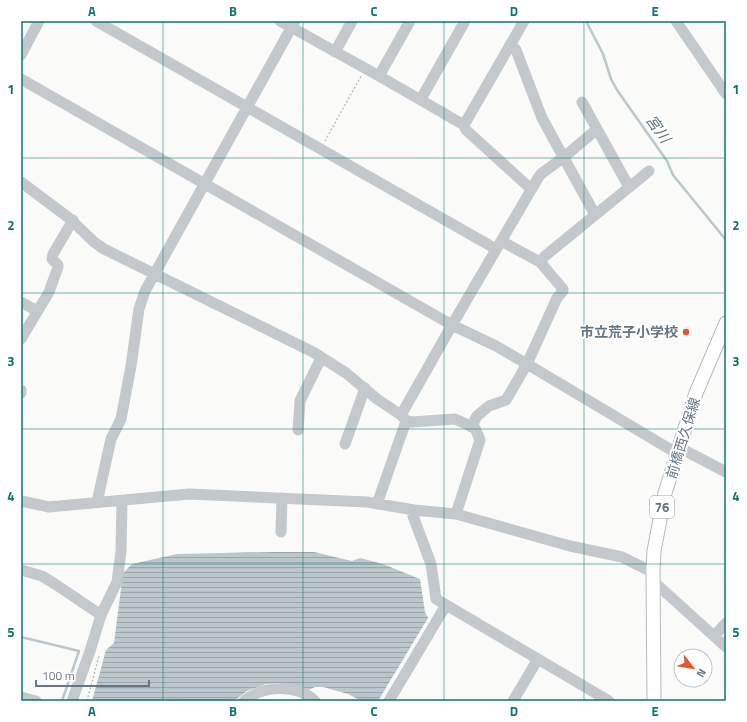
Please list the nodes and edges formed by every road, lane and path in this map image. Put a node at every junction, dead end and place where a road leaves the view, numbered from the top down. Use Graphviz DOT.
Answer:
graph roads {
  1 [pos="39,21"];
  2 [pos="96,21"];
  3 [pos="280,21"];
  4 [pos="352,21"];
  5 [pos="410,21"];
  6 [pos="465,21"];
  7 [pos="524,21"];
  8 [pos="676,21"];
  9 [pos="294,24"];
  10 [pos="510,45"];
  11 [pos="335,52"];
  12 [pos="21,55"];
  13 [pos="365,68"];
  14 [pos="379,76"];
  15 [pos="21,79"];
  16 [pos="726,94"];
  17 [pos="421,99"];
  18 [pos="582,102"];
  19 [pos="247,108"];
  20 [pos="464,125"];
  21 [pos="596,130"];
  22 [pos="320,149"];
  23 [pos="564,158"];
  24 [pos="648,171"];
  25 [pos="21,182"];
  26 [pos="205,185"];
  27 [pos="629,187"];
  28 [pos="530,189"];
  29 [pos="596,214"];
  30 [pos="72,220"];
  31 [pos="499,245"];
  32 [pos="540,262"];
  33 [pos="154,273"];
  34 [pos="21,302"];
  35 [pos="37,311"];
  36 [pos="726,323"];
  37 [pos="452,325"];
  38 [pos="21,339"];
  39 [pos="321,358"];
  40 [pos="527,364"];
  41 [pos="365,388"];
  42 [pos="404,418"];
  43 [pos="471,427"];
  44 [pos="298,430"];
  45 [pos="345,444"];
  46 [pos="679,451"];
  47 [pos="726,472"];
  48 [pos="282,498"];
  49 [pos="122,501"];
  50 [pos="21,502"];
  51 [pos="97,502"];
  52 [pos="377,504"];
  53 [pos="414,510"];
  54 [pos="456,514"];
  55 [pos="281,532"];
  56 [pos="21,570"];
  57 [pos="652,575"];
  58 [pos="446,604"];
  59 [pos="101,615"];
  60 [pos="726,623"];
  61 [pos="714,636"];
  62 [pos="726,648"];
  63 [pos="538,659"];
  64 [pos="21,697"];
  65 [pos="36,701"];
  66 [pos="72,701"];
  67 [pos="244,701"];
  68 [pos="315,701"];
  69 [pos="389,701"];
  70 [pos="513,701"];
  71 [pos="609,701"];
  72 [pos="654,701"];
  1 -- 12 [label="street"];
  2 -- 19 [label="street"];
  3 -- 9 [label="street"];
  4 -- 11 [label="street"];
  5 -- 14 [label="street"];
  6 -- 17 [label="street"];
  7 -- 10 [label="street"];
  8 -- 16 [label="street"];
  9 -- 11 [label="street"];
  9 -- 19 [label="street"];
  10 -- 20 [label="street"];
  10 -- 23 [label="street"];
  11 -- 13 [label="street"];
  13 -- 14 [label="street"];
  13 -- 22 [label="path"];
  14 -- 17 [label="street"];
  15 -- 26 [label="street"];
  17 -- 20 [label="street"];
  18 -- 21 [label="street"];
  19 -- 22 [label="street"];
  19 -- 26 [label="street"];
  20 -- 28 [label="street"];
  21 -- 23 [label="street"];
  21 -- 27 [label="street"];
  22 -- 31 [label="street"];
  23 -- 28 [label="street"];
  23 -- 29 [label="street"];
  24 -- 27 [label="street"];
  25 -- 30 [label="street"];
  26 -- 33 [label="street"];
  26 -- 37 [label="street"];
  27 -- 29 [label="street"];
  28 -- 31 [label="street"];
  29 -- 32 [label="street"];
  30 -- 33 [label="street"];
  30 -- 35 [label="street"];
  31 -- 32 [label="street"];
  31 -- 37 [label="street"];
  32 -- 40 [label="street"];
  33 -- 39 [label="street"];
  33 -- 51 [label="street"];
  34 -- 35 [label="street"];
  35 -- 38 [label="street"];
  36 -- 46 [label="main road, 前橋西久保線 / 76"];
  37 -- 40 [label="street"];
  37 -- 42 [label="street"];
  39 -- 41 [label="street"];
  39 -- 44 [label="street"];
  40 -- 43 [label="street"];
  40 -- 46 [label="street"];
  41 -- 42 [label="street"];
  41 -- 45 [label="street"];
  42 -- 43 [label="street"];
  42 -- 52 [label="street"];
  43 -- 54 [label="street"];
  46 -- 47 [label="street"];
  46 -- 57 [label="main road, 前橋西久保線 / 76"];
  48 -- 49 [label="street"];
  48 -- 52 [label="street"];
  48 -- 55 [label="street"];
  49 -- 51 [label="street"];
  49 -- 59 [label="street"];
  50 -- 51 [label="street"];
  52 -- 53 [label="street"];
  53 -- 54 [label="street"];
  53 -- 58 [label="street"];
  54 -- 57 [label="street"];
  56 -- 59 [label="street"];
  57 -- 61 [label="street"];
  57 -- 72 [label="main road, 前橋西久保線 / 76"];
  58 -- 63 [label="street"];
  58 -- 69 [label="street"];
  59 -- 66 [label="street"];
  60 -- 61 [label="street"];
  61 -- 62 [label="street"];
  63 -- 70 [label="street"];
  63 -- 71 [label="street"];
  64 -- 65 [label="street"];
  67 -- 68 [label="street"];
}
